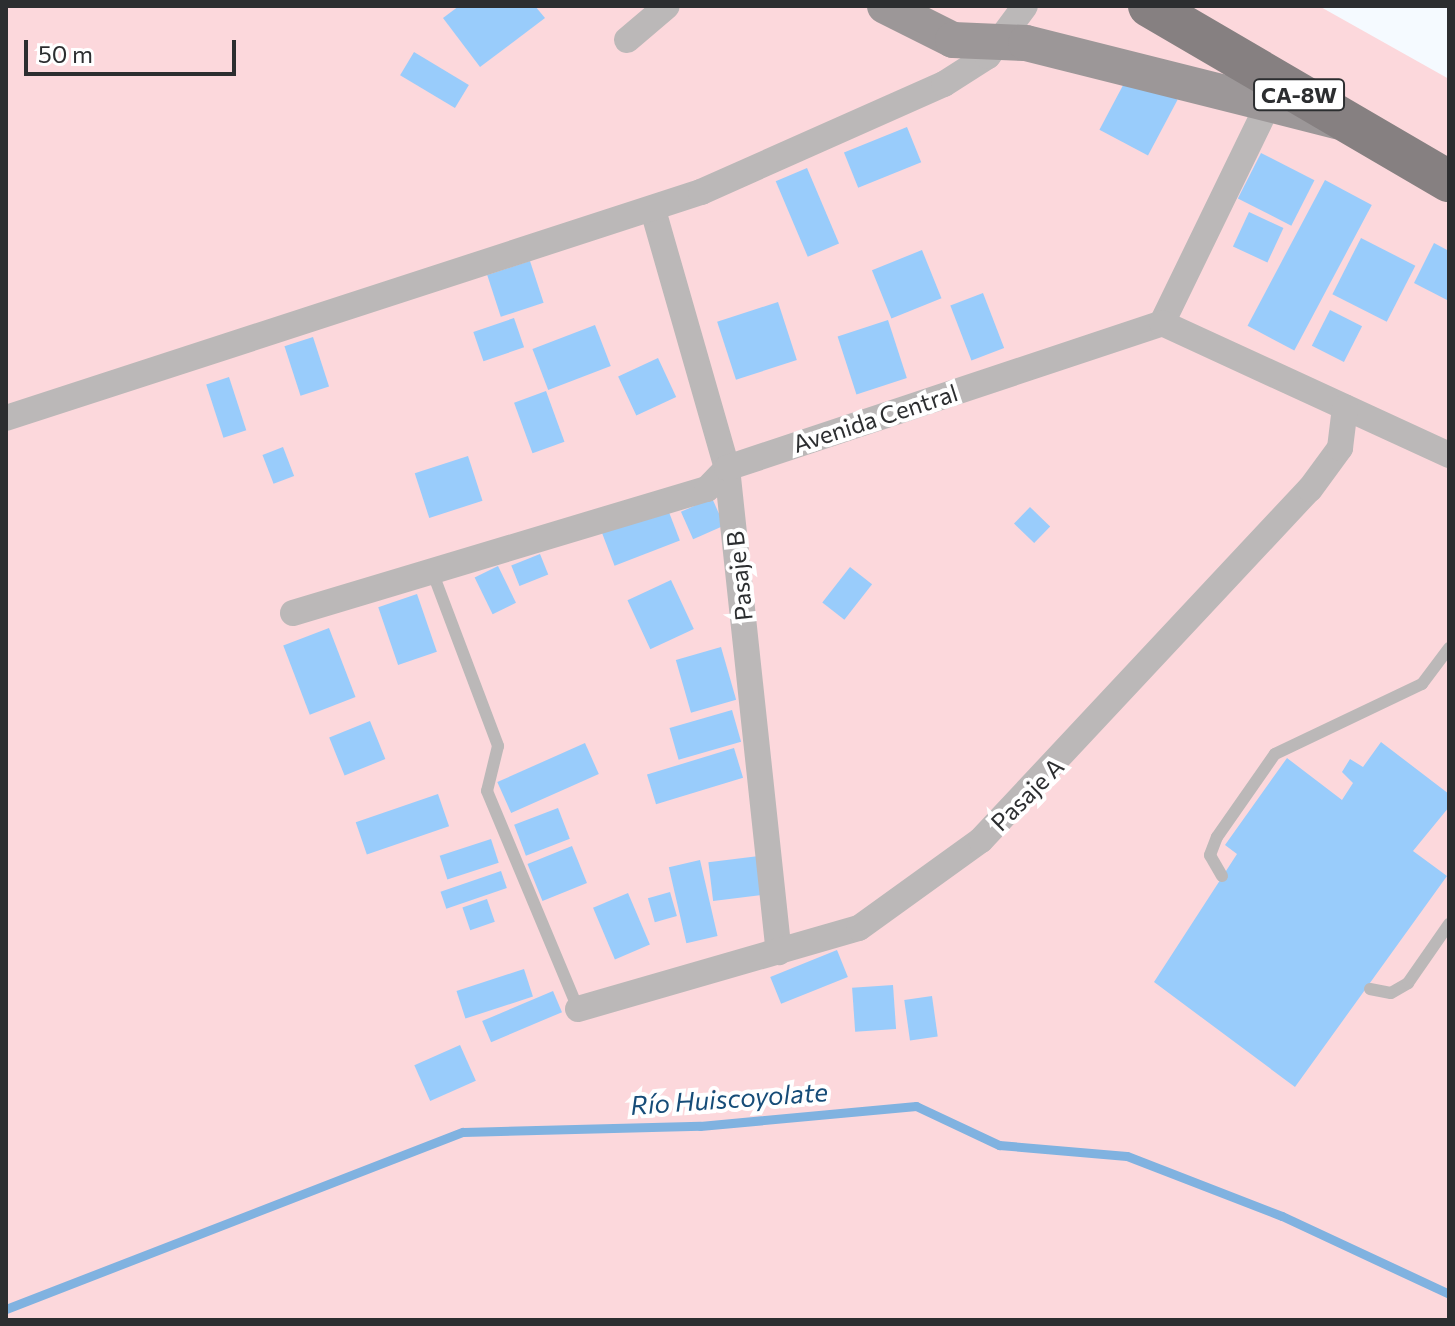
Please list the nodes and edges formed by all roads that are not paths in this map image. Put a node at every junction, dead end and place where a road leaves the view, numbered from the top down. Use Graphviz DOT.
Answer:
graph roads {
  1 [pos="667,6"];
  2 [pos="885,6"];
  3 [pos="1025,6"];
  4 [pos="1149,6"];
  5 [pos="627,40"];
  6 [pos="1004,40"];
  7 [pos="1267,107"];
  8 [pos="1346,122"];
  9 [pos="1449,181"];
  10 [pos="653,210"];
  11 [pos="1162,323"];
  12 [pos="1345,407"];
  13 [pos="6,418"];
  14 [pos="1449,455"];
  15 [pos="727,468"];
  16 [pos="432,571"];
  17 [pos="293,613"];
  18 [pos="1449,648"];
  19 [pos="1222,876"];
  20 [pos="1449,924"];
  21 [pos="779,952"];
  22 [pos="1370,989"];
  23 [pos="578,1009"];
  1 -- 5 [label="street"];
  2 -- 6 [label="street"];
  3 -- 6 [label="street"];
  4 -- 8 [label="main road, CA-8W"];
  6 -- 7 [label="street"];
  6 -- 10 [label="street"];
  7 -- 8 [label="street"];
  7 -- 11 [label="street"];
  8 -- 9 [label="main road, CA-8W"];
  10 -- 13 [label="street"];
  10 -- 15 [label="street, Pasaje B"];
  11 -- 12 [label="street"];
  11 -- 15 [label="street, Avenida Central"];
  12 -- 14 [label="street"];
  12 -- 21 [label="street, Pasaje A"];
  15 -- 16 [label="street, Avenida Central"];
  15 -- 21 [label="street, Pasaje B"];
  16 -- 17 [label="street, Avenida Central"];
  16 -- 23 [label="lane"];
  18 -- 19 [label="lane"];
  20 -- 22 [label="lane"];
  21 -- 23 [label="street, Pasaje A"];
}
